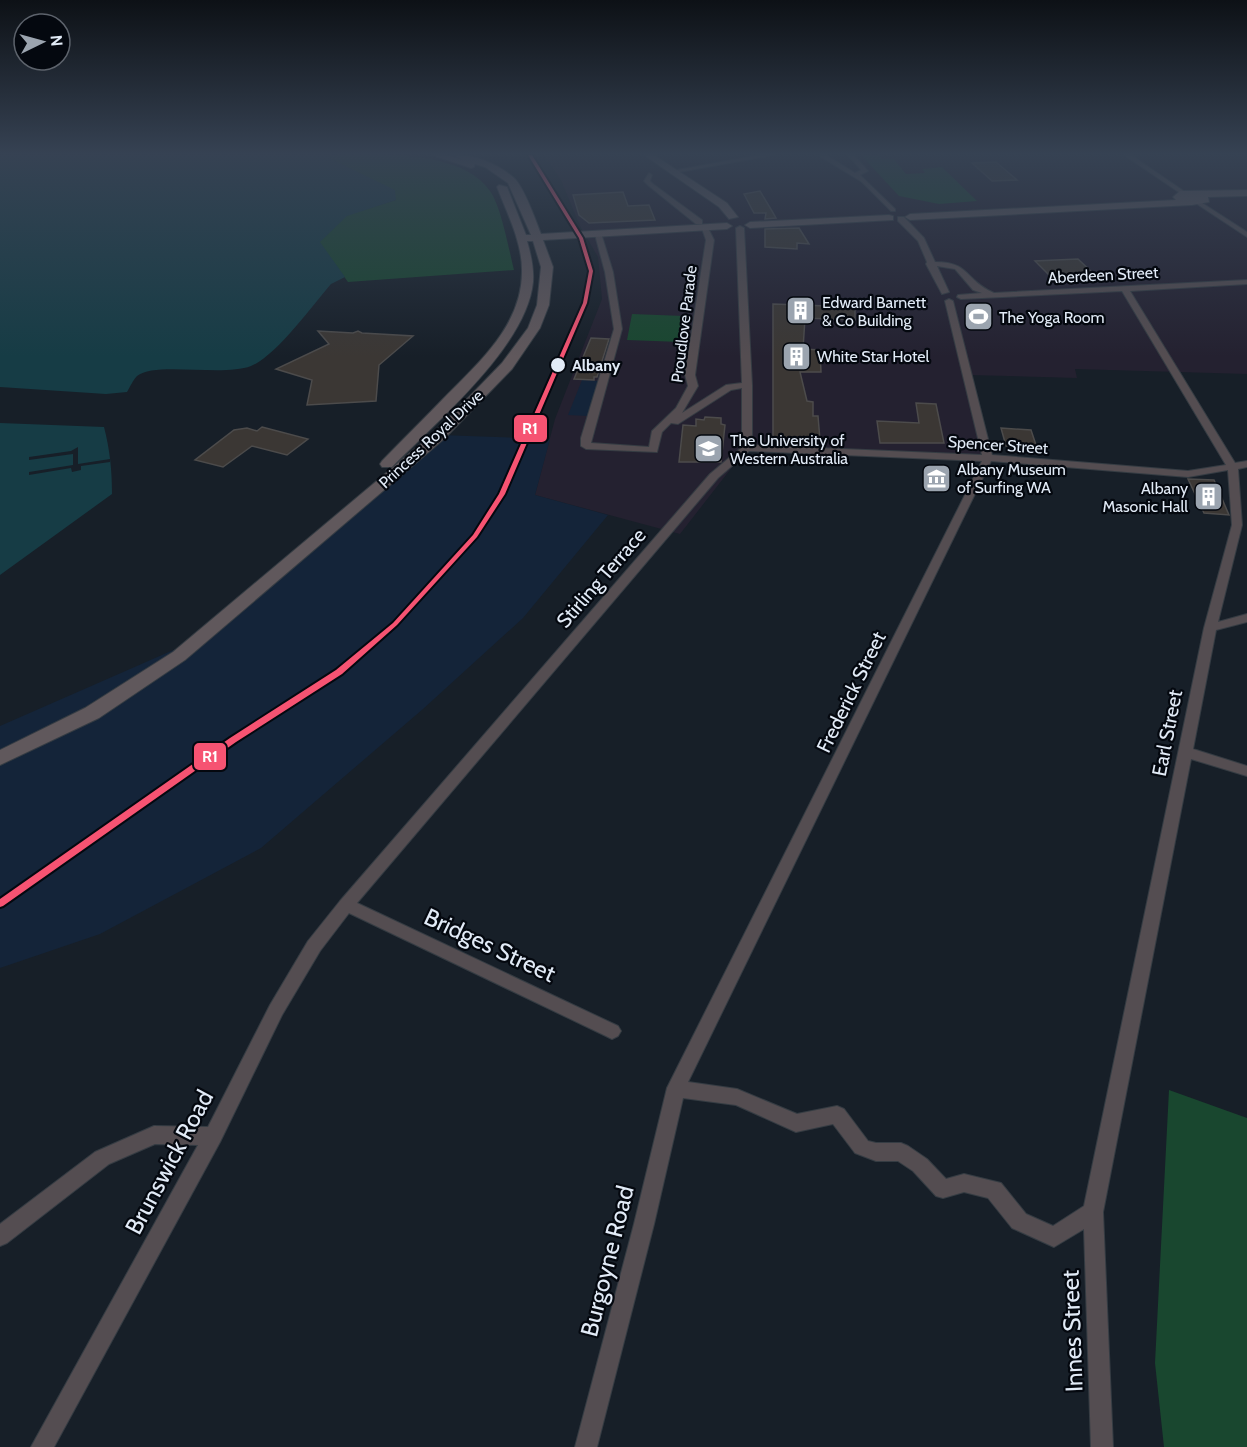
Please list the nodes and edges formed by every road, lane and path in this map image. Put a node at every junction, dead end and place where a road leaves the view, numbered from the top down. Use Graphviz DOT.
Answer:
graph roads {
  1 [pos="516,223"];
  2 [pos="531,223"];
  3 [pos="538,223"];
  4 [pos="699,223"];
  5 [pos="718,223"];
  6 [pos="737,223"];
  7 [pos="764,223"];
  8 [pos="910,223"];
  9 [pos="1228,223"];
  10 [pos="745,224"];
  11 [pos="702,225"];
  12 [pos="596,230"];
  13 [pos="563,232"];
  14 [pos="520,235"];
  15 [pos="1247,235"];
  16 [pos="538,239"];
  17 [pos="930,264"];
  18 [pos="1247,282"];
  19 [pos="1125,290"];
  20 [pos="993,296"];
  21 [pos="952,297"];
  22 [pos="747,385"];
  23 [pos="422,431"];
  24 [pos="657,431"];
  25 [pos="440,435"];
  26 [pos="747,448"];
  27 [pos="988,458"];
  28 [pos="1240,466"];
  29 [pos="245,602"];
  30 [pos="1247,618"];
  31 [pos="1210,628"];
  32 [pos="1185,752"];
  33 [pos="0,758"];
  34 [pos="1247,771"];
  35 [pos="346,905"];
  36 [pos="612,1031"];
  37 [pos="676,1088"];
  38 [pos="213,1136"];
  39 [pos="1093,1212"];
  40 [pos="0,1236"];
  41 [pos="42,1447"];
  42 [pos="586,1447"];
  43 [pos="1102,1447"];
  1 -- 14 [label="main road, Princess Royal Drive"];
  2 -- 16 [label="main road, Princess Royal Drive"];
  3 -- 13 [label="main road"];
  4 -- 11 [label="street"];
  5 -- 11 [label="main road"];
  6 -- 10 [label="main road"];
  7 -- 10 [label="main road"];
  8 -- 17 [label="street"];
  9 -- 15 [label="street"];
  10 -- 22 [label="street"];
  11 -- 12 [label="main road"];
  11 -- 24 [label="street, Proudlove Parade"];
  12 -- 13 [label="main road"];
  12 -- 13 [label="main road"];
  12 -- 24 [label="street, Proudlove Parade"];
  13 -- 16 [label="main road"];
  13 -- 16 [label="main road"];
  14 -- 16 [label="main road"];
  14 -- 23 [label="main road, Princess Royal Drive"];
  16 -- 25 [label="main road, Princess Royal Drive"];
  17 -- 20 [label="street"];
  17 -- 21 [label="street"];
  18 -- 19 [label="street, Aberdeen Street"];
  19 -- 20 [label="street, Aberdeen Street"];
  19 -- 28 [label="street, Earl Street"];
  20 -- 21 [label="street, Aberdeen Street"];
  21 -- 27 [label="street"];
  22 -- 24 [label="street"];
  22 -- 26 [label="street"];
  23 -- 25 [label="main road"];
  23 -- 29 [label="main road, Princess Royal Drive"];
  25 -- 29 [label="main road, Princess Royal Drive"];
  26 -- 27 [label="street, Spencer Street"];
  26 -- 35 [label="street, Stirling Terrace"];
  27 -- 28 [label="street, Spencer Street"];
  27 -- 37 [label="street, Frederick Street"];
  28 -- 31 [label="street, Earl Street"];
  29 -- 33 [label="main road, Princess Royal Drive"];
  30 -- 31 [label="street"];
  31 -- 32 [label="street, Earl Street"];
  32 -- 34 [label="street"];
  32 -- 39 [label="street, Earl Street"];
  35 -- 36 [label="street, Bridges Street"];
  35 -- 38 [label="street, Brunswick Road"];
  37 -- 39 [label="street"];
  37 -- 42 [label="street, Burgoyne Road"];
  38 -- 40 [label="street"];
  38 -- 41 [label="street, Brunswick Road"];
  39 -- 43 [label="street, Innes Street"];
}
